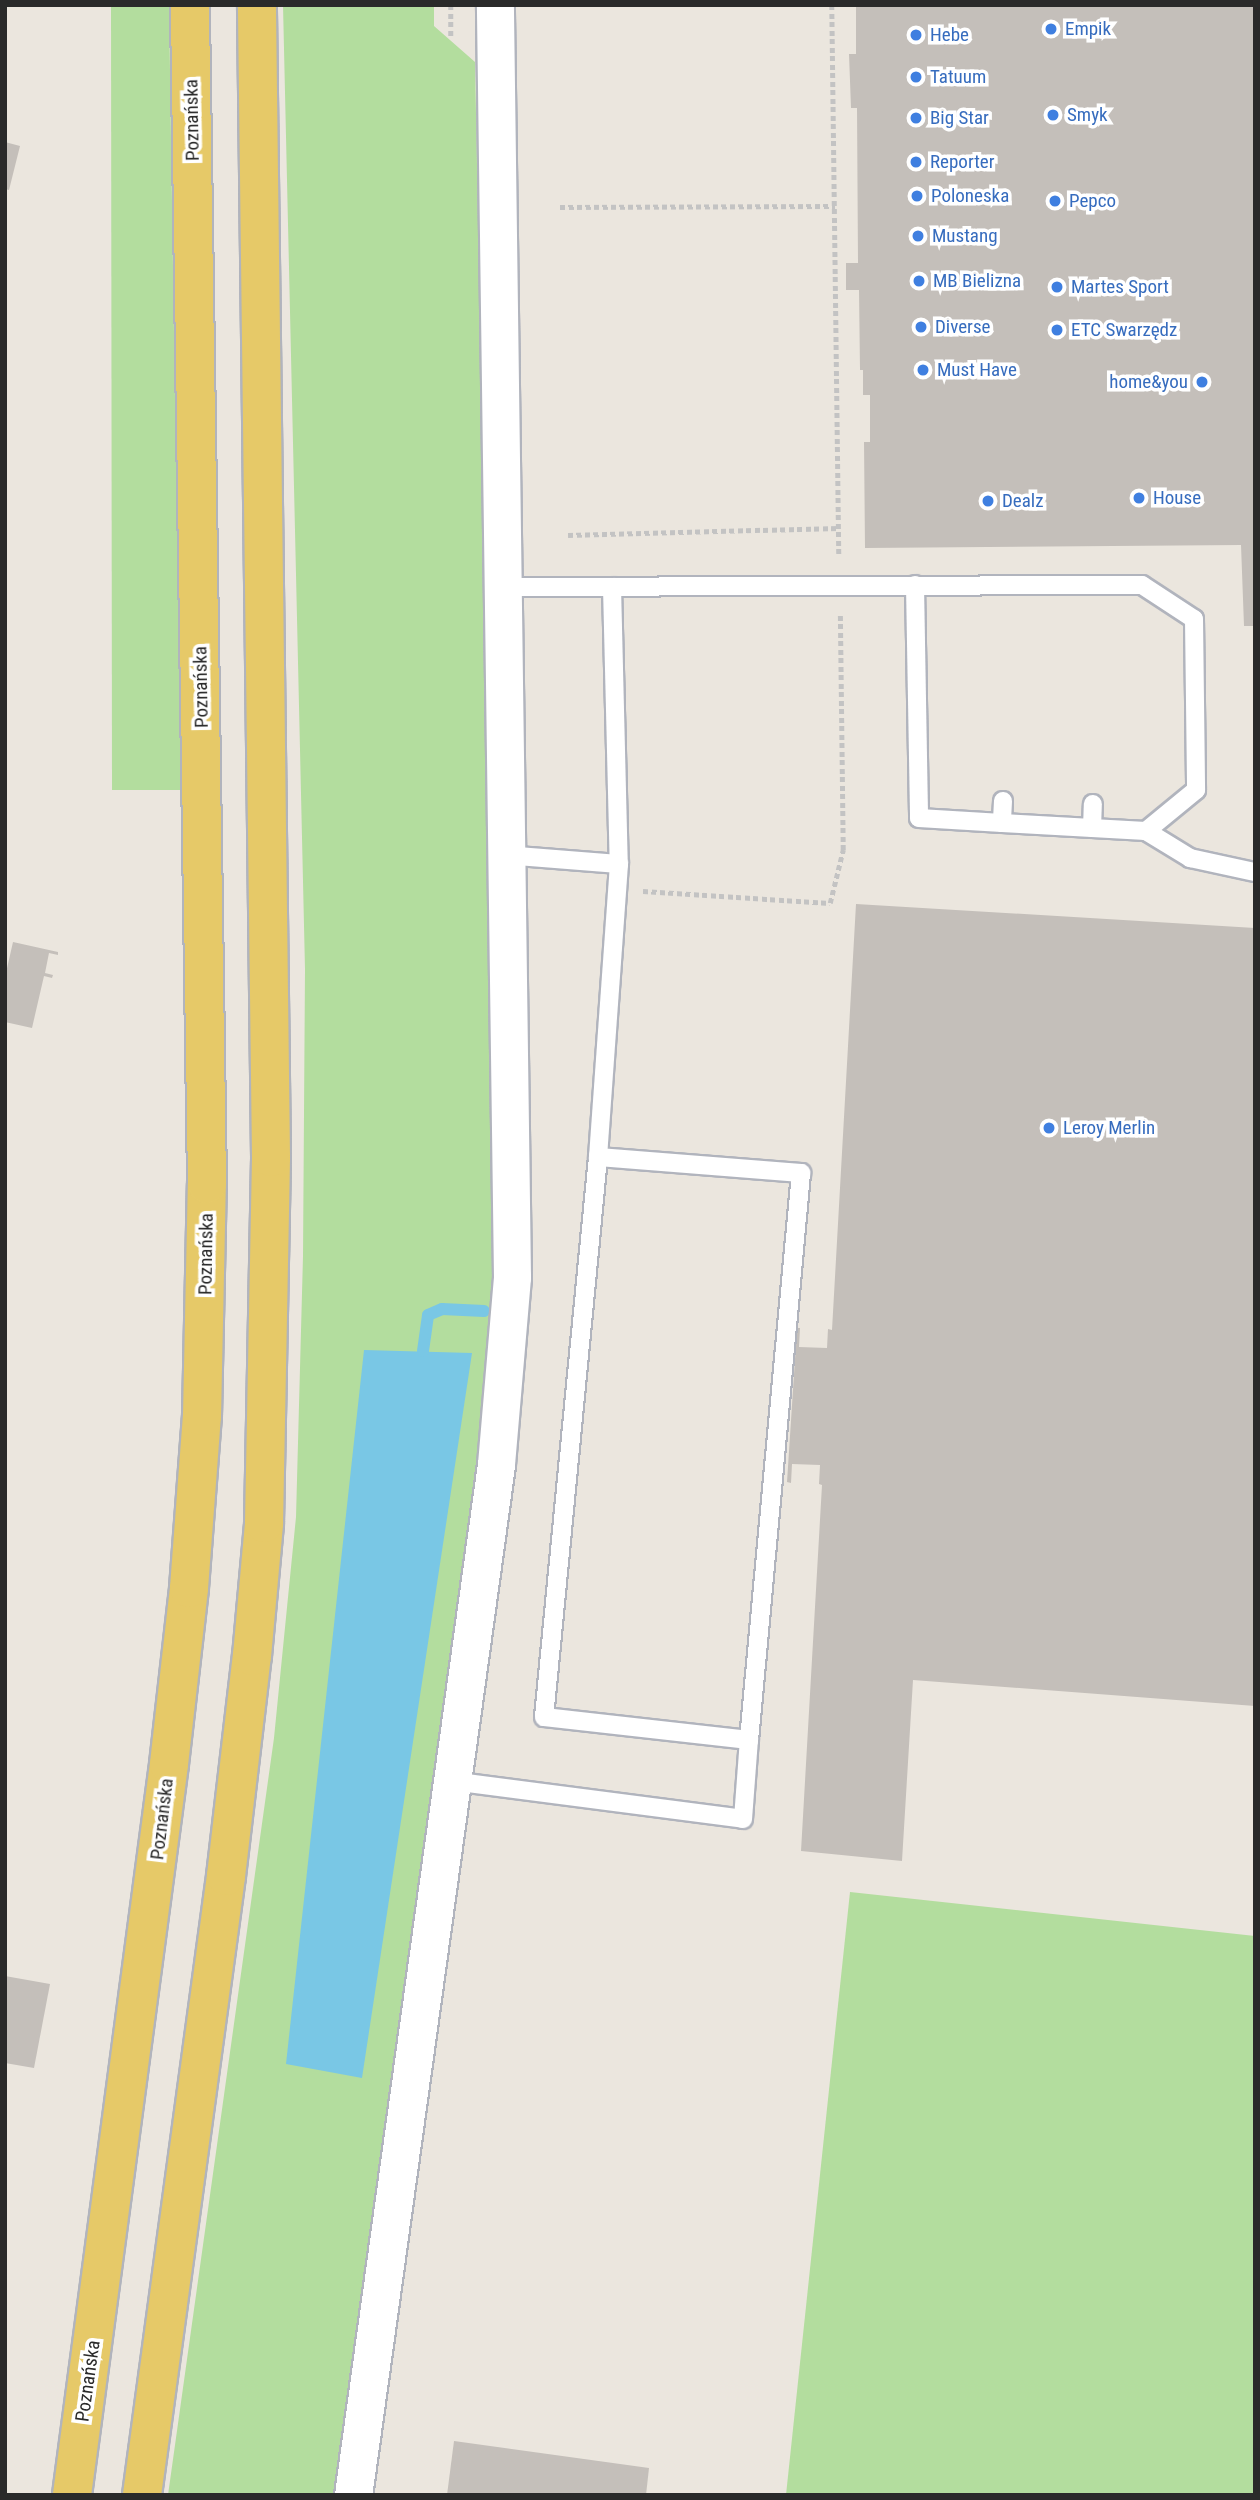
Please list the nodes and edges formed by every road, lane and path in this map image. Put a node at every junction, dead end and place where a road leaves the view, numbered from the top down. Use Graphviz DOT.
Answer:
graph roads {
  1 [pos="190,5"];
  2 [pos="257,5"];
  3 [pos="451,5"];
  4 [pos="495,5"];
  5 [pos="832,5"];
  6 [pos="451,38"];
  7 [pos="835,206"];
  8 [pos="559,207"];
  9 [pos="839,528"];
  10 [pos="568,535"];
  11 [pos="839,585"];
  12 [pos="915,585"];
  13 [pos="503,587"];
  14 [pos="612,587"];
  15 [pos="1003,801"];
  16 [pos="1093,804"];
  17 [pos="1002,823"];
  18 [pos="1092,828"];
  19 [pos="1146,831"];
  20 [pos="504,855"];
  21 [pos="619,864"];
  22 [pos="1255,872"];
  23 [pos="617,889"];
  24 [pos="598,1157"];
  25 [pos="749,1740"];
  26 [pos="452,1781"];
  27 [pos="72,2495"];
  28 [pos="142,2495"];
  29 [pos="354,2495"];
  1 -- 27 [label="main road, Poznańska"];
  2 -- 28 [label="main road"];
  3 -- 6 [label="path"];
  4 -- 13 [label="street"];
  5 -- 7 [label="path"];
  7 -- 8 [label="path"];
  7 -- 9 [label="path"];
  9 -- 10 [label="path"];
  9 -- 11 [label="path"];
  11 -- 12 [label="lane"];
  11 -- 14 [label="lane"];
  11 -- 23 [label="path"];
  12 -- 17 [label="lane"];
  12 -- 19 [label="lane"];
  13 -- 14 [label="lane"];
  13 -- 20 [label="street"];
  14 -- 21 [label="lane"];
  15 -- 17 [label="lane"];
  16 -- 18 [label="lane"];
  17 -- 18 [label="lane"];
  18 -- 19 [label="lane"];
  19 -- 22 [label="lane"];
  20 -- 21 [label="lane"];
  20 -- 26 [label="street"];
  21 -- 23 [label="lane"];
  23 -- 24 [label="lane"];
  24 -- 25 [label="lane"];
  24 -- 25 [label="lane"];
  25 -- 26 [label="lane"];
  26 -- 29 [label="street"];
}
